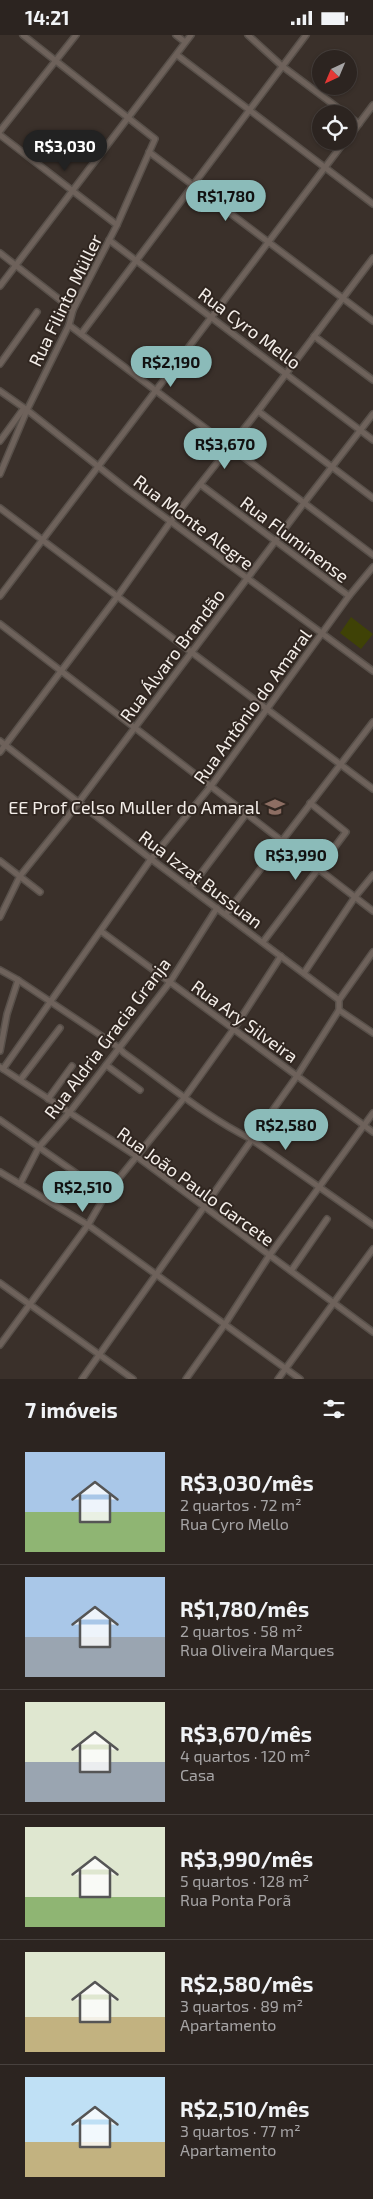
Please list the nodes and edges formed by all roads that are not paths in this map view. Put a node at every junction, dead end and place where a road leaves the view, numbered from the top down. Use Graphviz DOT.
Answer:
graph roads {
  1 [pos="23,35"];
  2 [pos="76,35"];
  3 [pos="176,35"];
  4 [pos="191,35"];
  5 [pos="248,35"];
  6 [pos="306,35"];
  7 [pos="185,42"];
  8 [pos="177,55"];
  9 [pos="56,61"];
  10 [pos="282,66"];
  11 [pos="334,105"];
  12 [pos="373,105"];
  13 [pos="249,110"];
  14 [pos="128,118"];
  15 [pos="359,124"];
  16 [pos="357,127"];
  17 [pos="0,133"];
  18 [pos="338,150"];
  19 [pos="149,152"];
  20 [pos="325,167"];
  21 [pos="194,185"];
  22 [pos="72,190"];
  23 [pos="373,204"];
  24 [pos="116,225"];
  25 [pos="109,239"];
  26 [pos="270,242"];
  27 [pos="0,253"];
  28 [pos="373,258"];
  29 [pos="138,260"];
  30 [pos="15,265"];
  31 [pos="0,286"];
  32 [pos="342,297"];
  33 [pos="73,310"];
  34 [pos="37,312"];
  35 [pos="212,317"];
  36 [pos="373,321"];
  37 [pos="69,325"];
  38 [pos="81,334"];
  39 [pos="314,336"];
  40 [pos="0,364"];
  41 [pos="286,372"];
  42 [pos="373,380"];
  43 [pos="0,391"];
  44 [pos="156,391"];
  45 [pos="26,409"];
  46 [pos="258,411"];
  47 [pos="373,414"];
  48 [pos="360,429"];
  49 [pos="373,440"];
  50 [pos="0,441"];
  51 [pos="230,447"];
  52 [pos="98,467"];
  53 [pos="332,467"];
  54 [pos="0,474"];
  55 [pos="201,485"];
  56 [pos="373,498"];
  57 [pos="304,503"];
  58 [pos="0,508"];
  59 [pos="171,521"];
  60 [pos="42,541"];
  61 [pos="276,542"];
  62 [pos="373,555"];
  63 [pos="373,567"];
  64 [pos="247,579"];
  65 [pos="0,596"];
  66 [pos="349,596"];
  67 [pos="117,597"];
  68 [pos="0,624"];
  69 [pos="322,634"];
  70 [pos="191,652"];
  71 [pos="60,670"];
  72 [pos="373,671"];
  73 [pos="266,709"];
  74 [pos="373,722"];
  75 [pos="135,726"];
  76 [pos="2,743"];
  77 [pos="0,752"];
  78 [pos="340,765"];
  79 [pos="210,785"];
  80 [pos="373,789"];
  81 [pos="79,802"];
  82 [pos="310,803"];
  83 [pos="246,814"];
  84 [pos="282,842"];
  85 [pos="151,859"];
  86 [pos="0,861"];
  87 [pos="318,869"];
  88 [pos="373,875"];
  89 [pos="20,876"];
  90 [pos="190,888"];
  91 [pos="40,892"];
  92 [pos="355,897"];
  93 [pos="217,908"];
  94 [pos="373,911"];
  95 [pos="226,914"];
  96 [pos="0,917"];
  97 [pos="102,931"];
  98 [pos="262,942"];
  99 [pos="373,952"];
  100 [pos="281,956"];
  101 [pos="0,970"];
  102 [pos="304,973"];
  103 [pos="18,980"];
  104 [pos="170,982"];
  105 [pos="339,1000"];
  106 [pos="50,1002"];
  107 [pos="340,1011"];
  108 [pos="7,1014"];
  109 [pos="0,1028"];
  110 [pos="60,1028"];
  111 [pos="233,1030"];
  112 [pos="373,1033"];
  113 [pos="118,1047"];
  114 [pos="0,1051"];
  115 [pos="106,1065"];
  116 [pos="72,1066"];
  117 [pos="2,1068"];
  118 [pos="297,1076"];
  119 [pos="21,1079"];
  120 [pos="140,1090"];
  121 [pos="185,1097"];
  122 [pos="48,1099"];
  123 [pos="69,1113"];
  124 [pos="373,1113"];
  125 [pos="0,1120"];
  126 [pos="364,1125"];
  127 [pos="373,1131"];
  128 [pos="251,1139"];
  129 [pos="39,1147"];
  130 [pos="136,1156"];
  131 [pos="0,1171"];
  132 [pos="20,1184"];
  133 [pos="320,1188"];
  134 [pos="106,1194"];
  135 [pos="204,1207"];
  136 [pos="327,1219"];
  137 [pos="88,1225"];
  138 [pos="373,1225"];
  139 [pos="373,1249"];
  140 [pos="269,1256"];
  141 [pos="291,1271"];
  142 [pos="155,1274"];
  143 [pos="0,1283"];
  144 [pos="333,1301"];
  145 [pos="30,1304"];
  146 [pos="225,1325"];
  147 [pos="373,1332"];
  148 [pos="0,1345"];
  149 [pos="98,1354"];
  150 [pos="285,1369"];
  151 [pos="82,1379"];
  152 [pos="134,1379"];
  153 [pos="186,1379"];
  154 [pos="278,1379"];
  155 [pos="300,1379"];
  1 -- 9 [label="street"];
  2 -- 9 [label="street"];
  3 -- 7 [label="street"];
  4 -- 7 [label="street"];
  5 -- 10 [label="street"];
  6 -- 10 [label="street"];
  7 -- 8 [label="street"];
  8 -- 13 [label="street"];
  8 -- 14 [label="street"];
  9 -- 14 [label="street"];
  9 -- 17 [label="street"];
  10 -- 11 [label="street"];
  10 -- 13 [label="street"];
  12 -- 15 [label="street"];
  13 -- 20 [label="street"];
  13 -- 21 [label="street"];
  14 -- 19 [label="street, Rua Filinto Müller"];
  14 -- 22 [label="street"];
  15 -- 16 [label="street"];
  17 -- 22 [label="street"];
  18 -- 20 [label="street"];
  19 -- 21 [label="street"];
  19 -- 24 [label="street, Rua Filinto Müller"];
  20 -- 23 [label="street"];
  20 -- 26 [label="street"];
  21 -- 26 [label="street"];
  21 -- 29 [label="street"];
  22 -- 24 [label="street"];
  22 -- 30 [label="street"];
  24 -- 25 [label="street, Rua Filinto Müller"];
  25 -- 29 [label="street, Rua Cyro Mello"];
  25 -- 33 [label="street, Rua Filinto Müller"];
  26 -- 32 [label="street"];
  26 -- 35 [label="street"];
  27 -- 30 [label="street"];
  28 -- 32 [label="street"];
  29 -- 35 [label="street, Rua Cyro Mello"];
  29 -- 38 [label="street"];
  30 -- 31 [label="street"];
  30 -- 33 [label="street"];
  32 -- 36 [label="street"];
  32 -- 39 [label="street"];
  33 -- 37 [label="street, Rua Filinto Müller"];
  34 -- 40 [label="street"];
  35 -- 41 [label="street, Rua Cyro Mello"];
  35 -- 44 [label="street"];
  37 -- 38 [label="street"];
  37 -- 45 [label="street, Rua Filinto Müller"];
  38 -- 44 [label="street"];
  39 -- 41 [label="street"];
  39 -- 42 [label="street"];
  41 -- 46 [label="street"];
  41 -- 48 [label="street, Rua Cyro Mello"];
  43 -- 45 [label="street, Rua Monte Alegre"];
  44 -- 51 [label="street"];
  44 -- 52 [label="street"];
  45 -- 50 [label="street"];
  45 -- 52 [label="street, Rua Monte Alegre"];
  45 -- 54 [label="street, Rua Filinto Müller"];
  46 -- 51 [label="street"];
  46 -- 53 [label="street"];
  47 -- 48 [label="street, Rua Álvaro Brandão"];
  48 -- 49 [label="street, Rua Cyro Mello"];
  48 -- 53 [label="street, Rua Álvaro Brandão"];
  51 -- 55 [label="street"];
  51 -- 57 [label="street"];
  52 -- 59 [label="street, Rua Monte Alegre"];
  52 -- 60 [label="street"];
  53 -- 56 [label="street"];
  53 -- 57 [label="street, Rua Álvaro Brandão"];
  55 -- 59 [label="street"];
  55 -- 61 [label="street, Rua Fluminense"];
  57 -- 61 [label="street, Rua Álvaro Brandão"];
  57 -- 62 [label="street"];
  58 -- 60 [label="street"];
  59 -- 64 [label="street, Rua Monte Alegre"];
  59 -- 67 [label="street"];
  60 -- 65 [label="street"];
  60 -- 67 [label="street"];
  61 -- 64 [label="street, Rua Álvaro Brandão"];
  61 -- 66 [label="street, Rua Fluminense"];
  63 -- 66 [label="street, Rua Antônio do Amaral"];
  64 -- 69 [label="street, Rua Monte Alegre"];
  64 -- 70 [label="street, Rua Álvaro Brandão"];
  66 -- 69 [label="street, Rua Antônio do Amaral"];
  67 -- 70 [label="street"];
  67 -- 71 [label="street"];
  68 -- 71 [label="street"];
  69 -- 72 [label="street, Rua Monte Alegre"];
  69 -- 73 [label="street, Rua Antônio do Amaral"];
  70 -- 73 [label="street"];
  70 -- 75 [label="street, Rua Álvaro Brandão"];
  71 -- 75 [label="street"];
  71 -- 76 [label="street"];
  73 -- 78 [label="street"];
  73 -- 79 [label="street, Rua Antônio do Amaral"];
  74 -- 78 [label="street"];
  75 -- 79 [label="street"];
  75 -- 81 [label="street, Rua Álvaro Brandão"];
  76 -- 77 [label="street"];
  76 -- 81 [label="street, Rua Izzat Bussuan"];
  78 -- 80 [label="street"];
  78 -- 82 [label="street"];
  79 -- 83 [label="street"];
  79 -- 85 [label="street, Rua Antônio do Amaral"];
  81 -- 85 [label="street, Rua Izzat Bussuan"];
  81 -- 89 [label="street, Rua Álvaro Brandão"];
  82 -- 84 [label="street"];
  82 -- 87 [label="street"];
  83 -- 84 [label="street"];
  83 -- 90 [label="street"];
  84 -- 87 [label="street"];
  84 -- 95 [label="street"];
  85 -- 90 [label="street, Rua Izzat Bussuan"];
  85 -- 97 [label="street, Rua Antônio do Amaral"];
  86 -- 89 [label="street"];
  87 -- 92 [label="street"];
  87 -- 98 [label="street"];
  88 -- 92 [label="street"];
  89 -- 91 [label="street"];
  89 -- 96 [label="street, Rua Álvaro Brandão"];
  90 -- 93 [label="street, Rua Izzat Bussuan"];
  92 -- 94 [label="street"];
  92 -- 102 [label="street"];
  93 -- 95 [label="street, Rua Izzat Bussuan"];
  93 -- 104 [label="street, Rua Aldria Gracia Granja"];
  95 -- 98 [label="street, Rua Izzat Bussuan"];
  97 -- 104 [label="street, Rua Ary Silveira"];
  97 -- 106 [label="street, Rua Antônio do Amaral"];
  98 -- 100 [label="street, Rua Izzat Bussuan"];
  99 -- 105 [label="street"];
  100 -- 102 [label="street, Rua Izzat Bussuan"];
  100 -- 111 [label="street"];
  101 -- 103 [label="street"];
  102 -- 105 [label="street, Rua Izzat Bussuan"];
  103 -- 106 [label="street"];
  103 -- 108 [label="street"];
  104 -- 111 [label="street, Rua Ary Silveira"];
  104 -- 113 [label="street, Rua Aldria Gracia Granja"];
  105 -- 107 [label="street"];
  106 -- 113 [label="street"];
  106 -- 117 [label="street, Rua Antônio do Amaral"];
  107 -- 112 [label="street"];
  107 -- 118 [label="street"];
  108 -- 109 [label="street"];
  108 -- 114 [label="street"];
  110 -- 119 [label="street"];
  111 -- 118 [label="street, Rua Ary Silveira"];
  111 -- 121 [label="street"];
  113 -- 115 [label="street, Rua Aldria Gracia Granja"];
  113 -- 121 [label="street"];
  115 -- 120 [label="street"];
  115 -- 123 [label="street, Rua Aldria Gracia Granja"];
  116 -- 122 [label="street"];
  117 -- 119 [label="street, Rua João Paulo Garcete"];
  118 -- 126 [label="street, Rua Ary Silveira"];
  118 -- 128 [label="street"];
  119 -- 122 [label="street, Rua João Paulo Garcete"];
  121 -- 128 [label="street"];
  121 -- 130 [label="street"];
  122 -- 123 [label="street, Rua João Paulo Garcete"];
  123 -- 129 [label="street, Rua Aldria Gracia Granja"];
  123 -- 130 [label="street, Rua João Paulo Garcete"];
  124 -- 126 [label="street"];
  125 -- 129 [label="street"];
  126 -- 127 [label="street, Rua Ary Silveira"];
  126 -- 133 [label="street"];
  128 -- 133 [label="street"];
  128 -- 135 [label="street"];
  129 -- 132 [label="street, Rua Aldria Gracia Granja"];
  129 -- 134 [label="street"];
  130 -- 134 [label="street"];
  130 -- 135 [label="street, Rua João Paulo Garcete"];
  131 -- 132 [label="street"];
  132 -- 137 [label="street"];
  133 -- 138 [label="street"];
  133 -- 140 [label="street"];
  134 -- 137 [label="street"];
  135 -- 140 [label="street, Rua João Paulo Garcete"];
  135 -- 142 [label="street"];
  136 -- 141 [label="street"];
  137 -- 142 [label="street"];
  137 -- 145 [label="street"];
  139 -- 144 [label="street"];
  140 -- 141 [label="street, Rua João Paulo Garcete"];
  140 -- 146 [label="street"];
  141 -- 144 [label="street, Rua João Paulo Garcete"];
  142 -- 146 [label="street"];
  142 -- 149 [label="street"];
  143 -- 145 [label="street"];
  144 -- 147 [label="street, Rua João Paulo Garcete"];
  144 -- 150 [label="street"];
  145 -- 148 [label="street"];
  145 -- 149 [label="street"];
  146 -- 150 [label="street"];
  146 -- 153 [label="street"];
  149 -- 151 [label="street"];
  149 -- 152 [label="street"];
  150 -- 154 [label="street"];
  150 -- 155 [label="street"];
}
